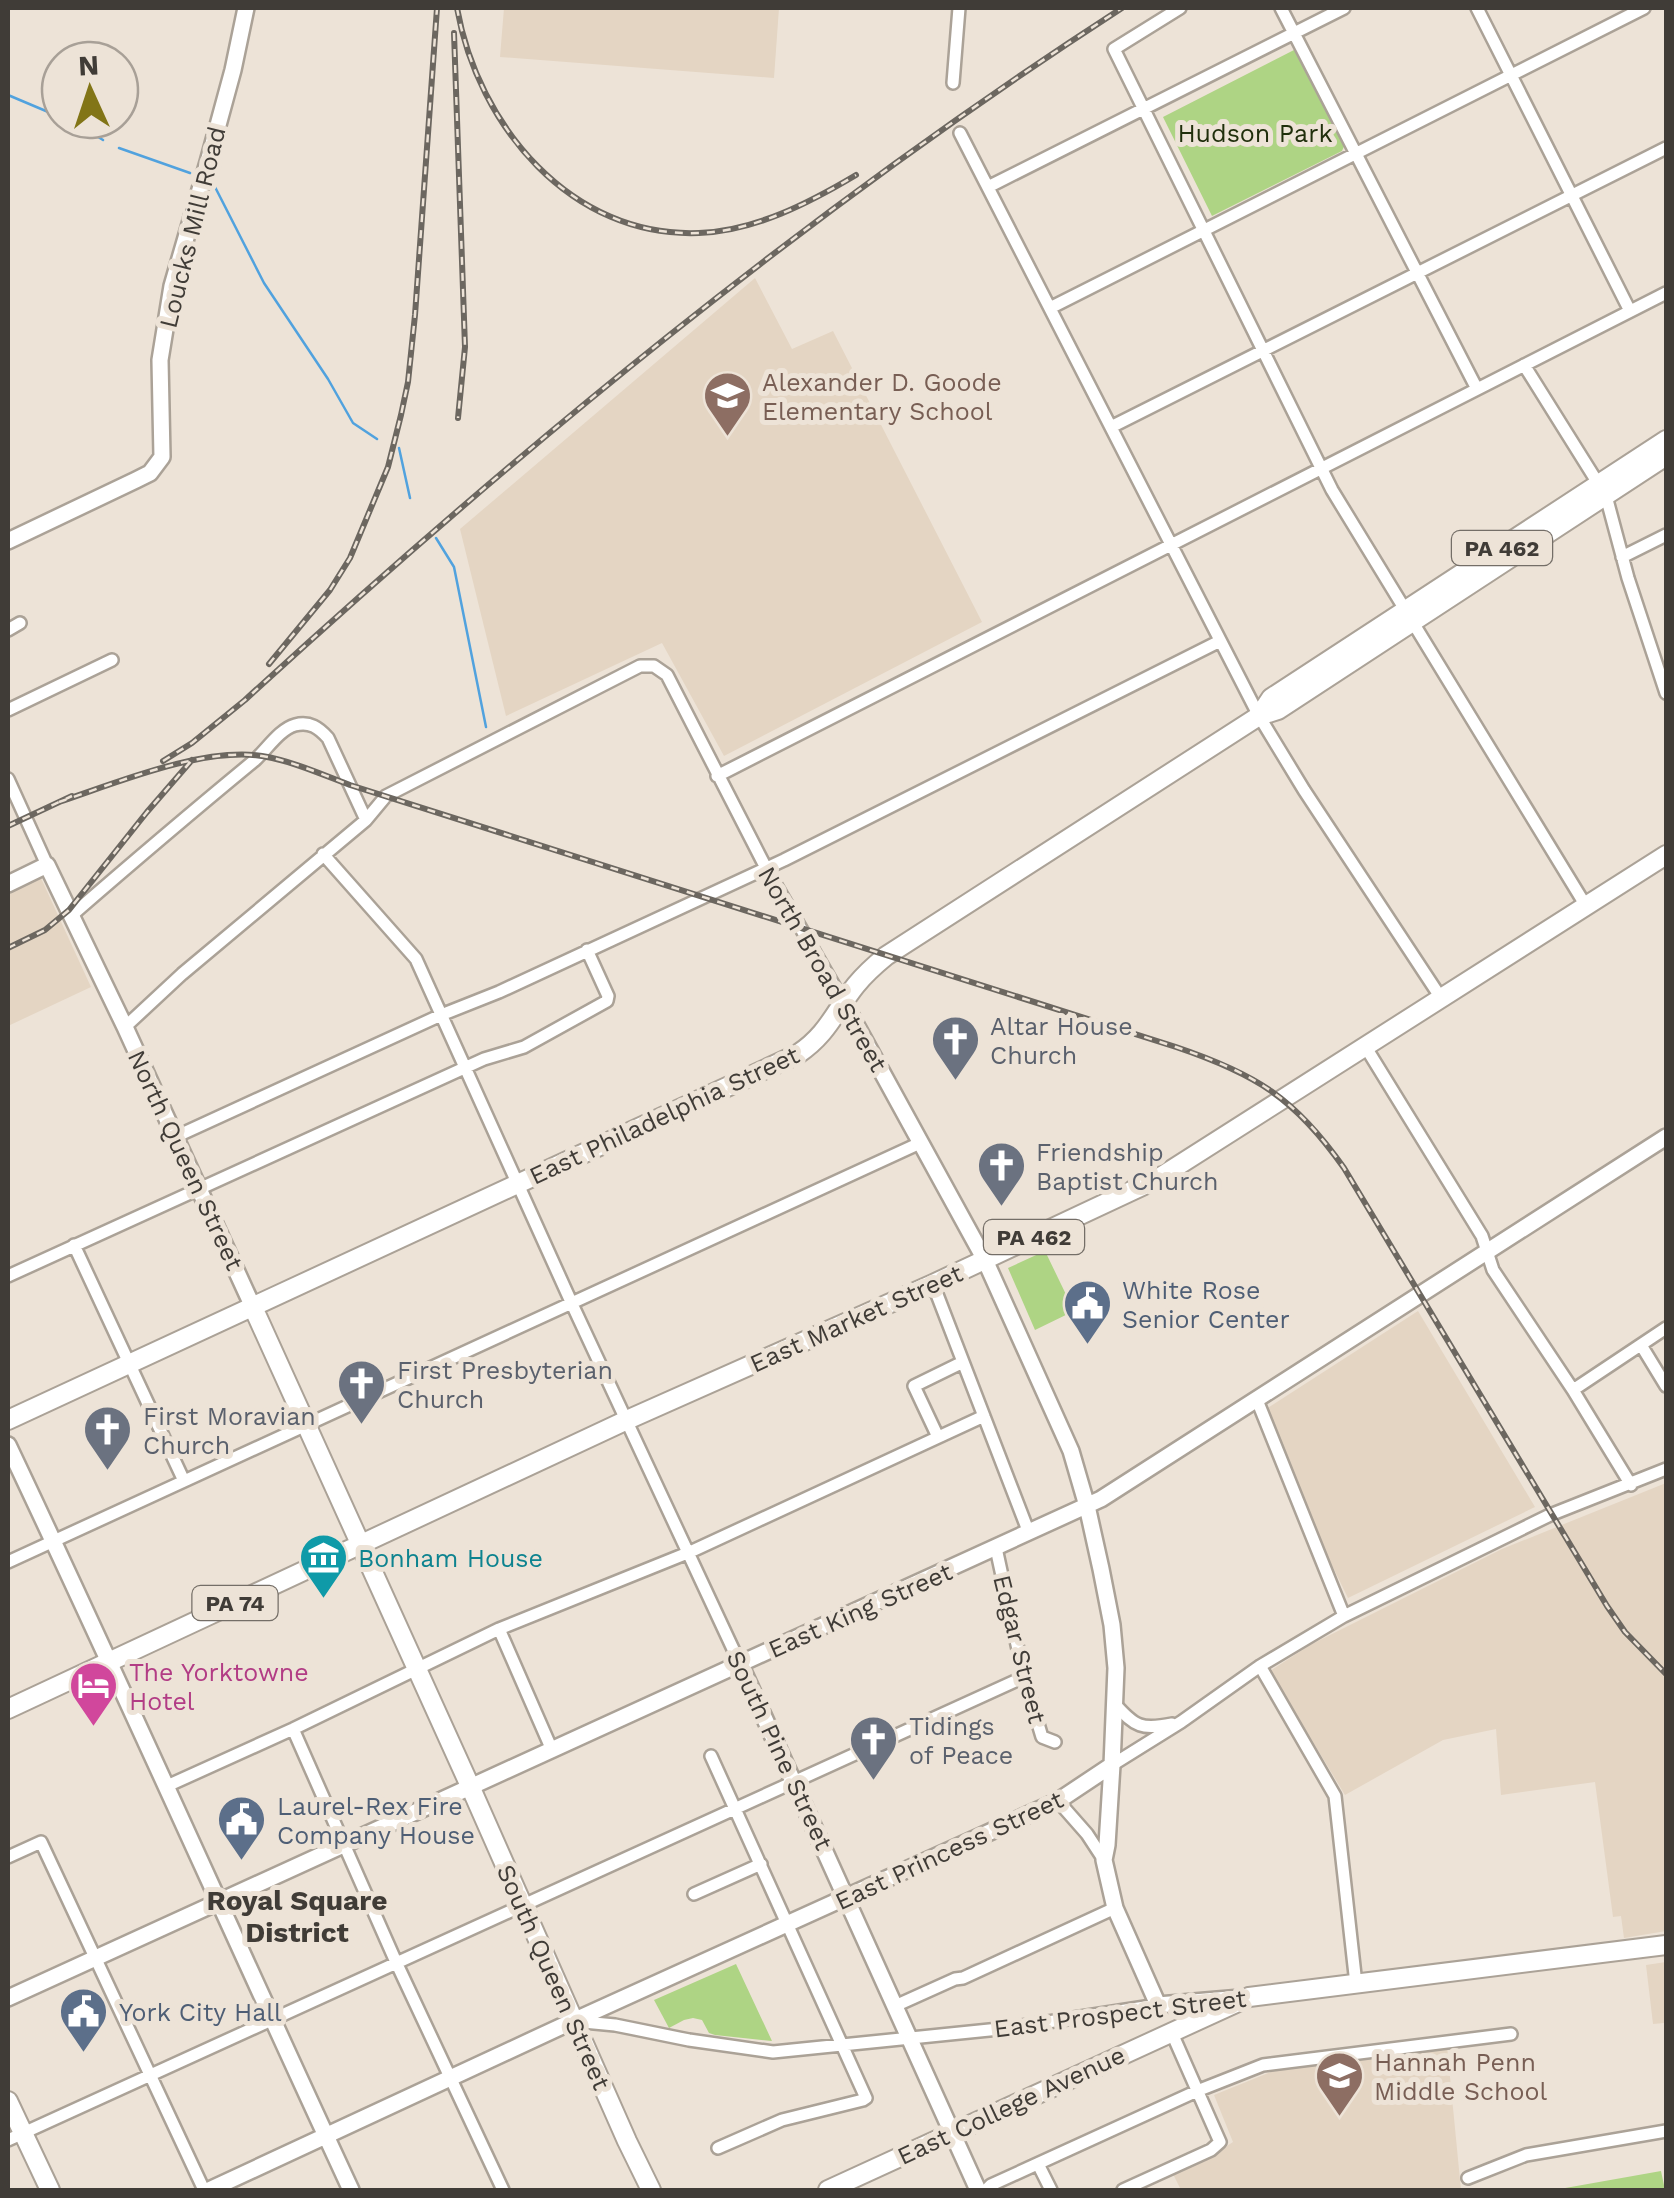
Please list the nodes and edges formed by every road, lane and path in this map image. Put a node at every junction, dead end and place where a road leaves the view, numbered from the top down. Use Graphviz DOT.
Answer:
graph roads {
  1 [pos="246,8"];
  2 [pos="959,8"];
  3 [pos="1180,8"];
  4 [pos="1281,8"];
  5 [pos="1344,8"];
  6 [pos="1478,8"];
  7 [pos="1644,8"];
  8 [pos="1294,33"];
  9 [pos="1511,75"];
  10 [pos="953,83"];
  11 [pos="1143,108"];
  12 [pos="960,133"];
  13 [pos="1666,148"];
  14 [pos="1356,153"];
  15 [pos="988,187"];
  16 [pos="1572,196"];
  17 [pos="1204,230"];
  18 [pos="1417,273"];
  19 [pos="1666,293"];
  20 [pos="1050,308"];
  21 [pos="1630,311"];
  22 [pos="1263,351"];
  23 [pos="1524,366"];
  24 [pos="1477,390"];
  25 [pos="1111,427"];
  26 [pos="1666,440"];
  27 [pos="1666,456"];
  28 [pos="1322,469"];
  29 [pos="1603,490"];
  30 [pos="1666,535"];
  31 [pos="8,541"];
  32 [pos="1172,545"];
  33 [pos="1622,557"];
  34 [pos="1409,617"];
  35 [pos="20,623"];
  36 [pos="8,630"];
  37 [pos="1220,641"];
  38 [pos="112,660"];
  39 [pos="1666,692"];
  40 [pos="8,710"];
  41 [pos="1259,716"];
  42 [pos="717,776"];
  43 [pos="8,779"];
  44 [pos="366,820"];
  45 [pos="323,854"];
  46 [pos="1666,855"];
  47 [pos="47,865"];
  48 [pos="766,868"];
  49 [pos="8,884"];
  50 [pos="1586,906"];
  51 [pos="72,915"];
  52 [pos="587,950"];
  53 [pos="1441,998"];
  54 [pos="844,1003"];
  55 [pos="441,1016"];
  56 [pos="125,1027"];
  57 [pos="1364,1046"];
  58 [pos="465,1068"];
  59 [pos="175,1136"];
  60 [pos="1666,1137"];
  61 [pos="920,1143"];
  62 [pos="518,1184"];
  63 [pos="199,1188"];
  64 [pos="74,1245"];
  65 [pos="1488,1253"];
  66 [pos="985,1260"];
  67 [pos="8,1276"];
  68 [pos="933,1284"];
  69 [pos="572,1304"];
  70 [pos="252,1305"];
  71 [pos="1666,1328"];
  72 [pos="1640,1345"];
  73 [pos="963,1362"];
  74 [pos="129,1363"];
  75 [pos="1666,1386"];
  76 [pos="1573,1390"];
  77 [pos="1257,1400"];
  78 [pos="984,1416"];
  79 [pos="8,1420"];
  80 [pos="627,1420"];
  81 [pos="306,1424"];
  82 [pos="938,1437"];
  83 [pos="8,1444"];
  84 [pos="1666,1470"];
  85 [pos="184,1480"];
  86 [pos="1632,1484"];
  87 [pos="1087,1506"];
  88 [pos="1029,1533"];
  89 [pos="53,1541"];
  90 [pos="361,1543"];
  91 [pos="996,1548"];
  92 [pos="690,1552"];
  93 [pos="8,1562"];
  94 [pos="1344,1616"];
  95 [pos="499,1629"];
  96 [pos="108,1662"];
  97 [pos="740,1664"];
  98 [pos="1260,1666"];
  99 [pos="416,1669"];
  100 [pos="1024,1678"];
  101 [pos="1116,1704"];
  102 [pos="8,1709"];
  103 [pos="1181,1722"];
  104 [pos="293,1730"];
  105 [pos="1054,1742"];
  106 [pos="552,1750"];
  107 [pos="711,1756"];
  108 [pos="1112,1766"];
  109 [pos="794,1782"];
  110 [pos="167,1786"];
  111 [pos="470,1786"];
  112 [pos="1058,1802"];
  113 [pos="736,1810"];
  114 [pos="345,1844"];
  115 [pos="8,1857"];
  116 [pos="1104,1860"];
  117 [pos="760,1864"];
  118 [pos="694,1894"];
  119 [pos="847,1898"];
  120 [pos="220,1901"];
  121 [pos="523,1906"];
  122 [pos="1116,1908"];
  123 [pos="788,1924"];
  124 [pos="1666,1946"];
  125 [pos="95,1957"];
  126 [pos="396,1962"];
  127 [pos="1356,1984"];
  128 [pos="1249,1997"];
  129 [pos="8,1998"];
  130 [pos="1158,2005"];
  131 [pos="896,2006"];
  132 [pos="271,2019"];
  133 [pos="573,2021"];
  134 [pos="1170,2031"];
  135 [pos="1512,2034"];
  136 [pos="910,2036"];
  137 [pos="843,2045"];
  138 [pos="150,2075"];
  139 [pos="452,2079"];
  140 [pos="1197,2091"];
  141 [pos="8,2100"];
  142 [pos="953,2132"];
  143 [pos="1666,2132"];
  144 [pos="15,2136"];
  145 [pos="326,2136"];
  146 [pos="718,2148"];
  147 [pos="1038,2164"];
  148 [pos="1468,2178"];
  149 [pos="50,2190"];
  150 [pos="206,2190"];
  151 [pos="351,2190"];
  152 [pos="503,2190"];
  153 [pos="651,2190"];
  154 [pos="828,2190"];
  155 [pos="978,2190"];
  156 [pos="986,2190"];
  157 [pos="1050,2190"];
  158 [pos="1123,2190"];
  1 -- 31 [label="street, Loucks Mill Road"];
  2 -- 10 [label="street"];
  3 -- 11 [label="street"];
  4 -- 8 [label="street"];
  5 -- 8 [label="street"];
  6 -- 9 [label="street"];
  7 -- 9 [label="street"];
  8 -- 11 [label="street"];
  8 -- 14 [label="street"];
  9 -- 14 [label="street"];
  9 -- 16 [label="street"];
  11 -- 15 [label="street"];
  11 -- 17 [label="street"];
  12 -- 15 [label="street"];
  13 -- 16 [label="street"];
  14 -- 17 [label="street"];
  14 -- 18 [label="street"];
  15 -- 20 [label="street"];
  16 -- 18 [label="street"];
  16 -- 21 [label="street"];
  17 -- 20 [label="street"];
  17 -- 22 [label="street"];
  18 -- 22 [label="street"];
  18 -- 24 [label="street"];
  19 -- 21 [label="street"];
  20 -- 25 [label="street"];
  21 -- 23 [label="street"];
  22 -- 25 [label="street"];
  22 -- 28 [label="street"];
  23 -- 24 [label="street"];
  23 -- 29 [label="street"];
  24 -- 28 [label="street"];
  25 -- 32 [label="street"];
  26 -- 29 [label="main road, East Philadelphia Street / PA 462"];
  27 -- 29 [label="main road, East Philadelphia Street / PA 462"];
  28 -- 32 [label="street"];
  28 -- 34 [label="street"];
  29 -- 33 [label="street"];
  29 -- 34 [label="main road, East Philadelphia Street / PA 462"];
  30 -- 33 [label="street"];
  32 -- 37 [label="street"];
  32 -- 42 [label="street"];
  33 -- 39 [label="street"];
  34 -- 41 [label="main road, East Philadelphia Street / PA 462"];
  34 -- 50 [label="street"];
  35 -- 36 [label="street"];
  37 -- 41 [label="street"];
  37 -- 48 [label="street"];
  38 -- 40 [label="street"];
  41 -- 53 [label="street"];
  41 -- 54 [label="main road, East Philadelphia Street / PA 462"];
  42 -- 44 [label="street, North Broad Street"];
  42 -- 48 [label="street, North Broad Street"];
  43 -- 47 [label="street, North Queen Street"];
  44 -- 45 [label="street"];
  44 -- 51 [label="street"];
  45 -- 55 [label="street, South Pine Street"];
  45 -- 56 [label="street"];
  46 -- 50 [label="main road, East Market Street / PA 462"];
  47 -- 49 [label="street"];
  47 -- 51 [label="street, North Queen Street"];
  48 -- 52 [label="street"];
  48 -- 54 [label="street, North Broad Street"];
  50 -- 53 [label="main road, East Market Street / PA 462"];
  51 -- 56 [label="street, North Queen Street"];
  52 -- 55 [label="street"];
  52 -- 58 [label="street"];
  53 -- 57 [label="main road, East Market Street / PA 462"];
  54 -- 61 [label="street, North Broad Street"];
  54 -- 62 [label="main road, East Philadelphia Street / PA 462"];
  55 -- 58 [label="street, South Pine Street"];
  55 -- 59 [label="street"];
  56 -- 59 [label="street, North Queen Street"];
  57 -- 65 [label="street"];
  57 -- 66 [label="main road, East Market Street / PA 462"];
  58 -- 62 [label="street, South Pine Street"];
  58 -- 63 [label="street"];
  59 -- 63 [label="street, North Queen Street"];
  60 -- 65 [label="street, East King Street"];
  61 -- 66 [label="street, North Broad Street"];
  61 -- 69 [label="street"];
  62 -- 69 [label="street, South Pine Street"];
  62 -- 70 [label="main road, East Philadelphia Street / PA 462"];
  63 -- 64 [label="street"];
  63 -- 70 [label="street, North Queen Street"];
  64 -- 67 [label="street"];
  64 -- 74 [label="street"];
  65 -- 76 [label="street"];
  65 -- 77 [label="street, East King Street"];
  66 -- 68 [label="main road, East Market Street / PA 462"];
  66 -- 87 [label="street, North Broad Street"];
  68 -- 73 [label="street"];
  68 -- 80 [label="main road, East Market Street / PA 462"];
  69 -- 80 [label="street, South Pine Street"];
  69 -- 81 [label="street"];
  70 -- 74 [label="main road, East Philadelphia Street"];
  70 -- 81 [label="main road, North Queen Street"];
  71 -- 72 [label="street"];
  72 -- 75 [label="street"];
  72 -- 76 [label="street"];
  73 -- 78 [label="street"];
  73 -- 82 [label="street"];
  74 -- 79 [label="main road, East Philadelphia Street"];
  74 -- 85 [label="street"];
  76 -- 86 [label="street"];
  77 -- 87 [label="street, East King Street"];
  77 -- 94 [label="street"];
  78 -- 82 [label="street"];
  78 -- 88 [label="street"];
  80 -- 90 [label="main road, East Market Street / PA 462"];
  80 -- 92 [label="street, South Pine Street"];
  81 -- 85 [label="street"];
  81 -- 90 [label="main road, North Queen Street"];
  82 -- 92 [label="street"];
  83 -- 89 [label="street"];
  84 -- 86 [label="street, East Princess Street"];
  85 -- 89 [label="street"];
  86 -- 94 [label="street, East Princess Street"];
  87 -- 88 [label="street, East King Street"];
  87 -- 101 [label="street, North Broad Street"];
  88 -- 91 [label="street, East King Street"];
  89 -- 93 [label="street"];
  89 -- 96 [label="street"];
  90 -- 96 [label="main road, East Market Street / PA 74"];
  90 -- 99 [label="main road, South Queen Street"];
  91 -- 97 [label="street, East King Street"];
  91 -- 100 [label="street, Edgar Street"];
  92 -- 95 [label="street"];
  92 -- 97 [label="street, South Pine Street"];
  94 -- 98 [label="street, East Princess Street"];
  95 -- 99 [label="street"];
  95 -- 106 [label="street"];
  96 -- 102 [label="main road, East Market Street / PA 74"];
  96 -- 110 [label="street"];
  97 -- 106 [label="street, East King Street"];
  97 -- 109 [label="street, South Pine Street"];
  98 -- 103 [label="street, East Princess Street"];
  98 -- 127 [label="street"];
  99 -- 104 [label="street"];
  99 -- 111 [label="main road, South Queen Street"];
  100 -- 105 [label="street, Edgar Street"];
  100 -- 109 [label="street"];
  101 -- 103 [label="street"];
  101 -- 108 [label="street, North Broad Street"];
  103 -- 108 [label="street, East Princess Street"];
  104 -- 110 [label="street"];
  104 -- 114 [label="street"];
  106 -- 111 [label="street, East King Street"];
  107 -- 113 [label="street"];
  108 -- 112 [label="street, East Princess Street"];
  108 -- 116 [label="street"];
  109 -- 113 [label="street"];
  109 -- 119 [label="street, South Pine Street"];
  110 -- 120 [label="street"];
  111 -- 114 [label="street, East King Street"];
  111 -- 121 [label="main road, South Queen Street"];
  112 -- 116 [label="street"];
  112 -- 119 [label="street, East Princess Street"];
  113 -- 117 [label="street"];
  113 -- 121 [label="street"];
  114 -- 120 [label="street, East King Street"];
  114 -- 126 [label="street"];
  115 -- 125 [label="street"];
  116 -- 122 [label="street"];
  117 -- 118 [label="street"];
  117 -- 123 [label="street"];
  119 -- 123 [label="street, East Princess Street"];
  119 -- 131 [label="street, South Pine Street"];
  120 -- 125 [label="street, East King Street"];
  120 -- 132 [label="street"];
  121 -- 126 [label="street"];
  121 -- 133 [label="main road, South Queen Street"];
  122 -- 130 [label="street"];
  122 -- 131 [label="street"];
  123 -- 133 [label="street, East Princess Street"];
  123 -- 137 [label="street"];
  124 -- 127 [label="main road, East Prospect Street"];
  125 -- 129 [label="street, East King Street"];
  125 -- 138 [label="street"];
  126 -- 132 [label="street"];
  126 -- 139 [label="street"];
  127 -- 128 [label="main road, East Prospect Street"];
  128 -- 130 [label="street, East Prospect Street"];
  128 -- 134 [label="main road, East College Avenue"];
  130 -- 136 [label="street, East Prospect Street"];
  131 -- 136 [label="street, South Pine Street"];
  132 -- 138 [label="street"];
  132 -- 145 [label="street"];
  133 -- 137 [label="street, East Prospect Street"];
  133 -- 139 [label="street, East Princess Street"];
  133 -- 153 [label="main road, South Queen Street"];
  134 -- 140 [label="street"];
  134 -- 142 [label="main road, East College Avenue"];
  135 -- 140 [label="street"];
  136 -- 137 [label="street, East Prospect Street"];
  136 -- 142 [label="street, South Pine Street"];
  137 -- 146 [label="street"];
  138 -- 144 [label="street"];
  138 -- 150 [label="street"];
  139 -- 145 [label="street, East Princess Street"];
  139 -- 152 [label="street"];
  140 -- 147 [label="street"];
  140 -- 158 [label="street"];
  141 -- 144 [label="main road"];
  142 -- 154 [label="main road, East College Avenue"];
  142 -- 155 [label="street, South Pine Street"];
  143 -- 148 [label="street"];
  144 -- 149 [label="main road"];
  145 -- 150 [label="street, East Princess Street"];
  145 -- 151 [label="street"];
  147 -- 156 [label="street"];
  147 -- 157 [label="street"];
}
